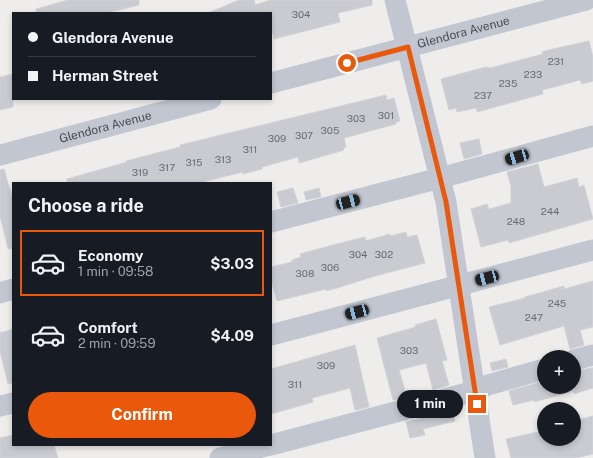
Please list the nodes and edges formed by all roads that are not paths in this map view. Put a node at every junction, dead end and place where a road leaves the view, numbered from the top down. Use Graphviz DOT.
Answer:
graph roads {
  1 [pos="395,0"];
  2 [pos="586,0"];
  3 [pos="408,47"];
  4 [pos="272,83"];
  5 [pos="208,100"];
  6 [pos="593,136"];
  7 [pos="0,155"];
  8 [pos="440,178"];
  9 [pos="272,222"];
  10 [pos="593,250"];
  11 [pos="458,285"];
  12 [pos="12,289"];
  13 [pos="0,293"];
  14 [pos="272,335"];
  15 [pos="593,355"];
  16 [pos="581,358"];
  17 [pos="537,371"];
  18 [pos="475,391"];
  19 [pos="12,403"];
  20 [pos="0,406"];
  21 [pos="272,444"];
  22 [pos="266,446"];
  23 [pos="220,458"];
  24 [pos="485,458"];
  1 -- 3 [label="street"];
  2 -- 3 [label="street, Glendora Avenue"];
  3 -- 4 [label="street, Glendora Avenue"];
  3 -- 8 [label="street"];
  5 -- 7 [label="street, Glendora Avenue"];
  6 -- 8 [label="street"];
  8 -- 9 [label="street"];
  8 -- 11 [label="street"];
  10 -- 11 [label="street"];
  11 -- 14 [label="street"];
  11 -- 18 [label="street"];
  12 -- 13 [label="street"];
  15 -- 16 [label="street"];
  17 -- 18 [label="street"];
  18 -- 21 [label="street"];
  18 -- 24 [label="street"];
  19 -- 20 [label="street"];
  22 -- 23 [label="street"];
}
